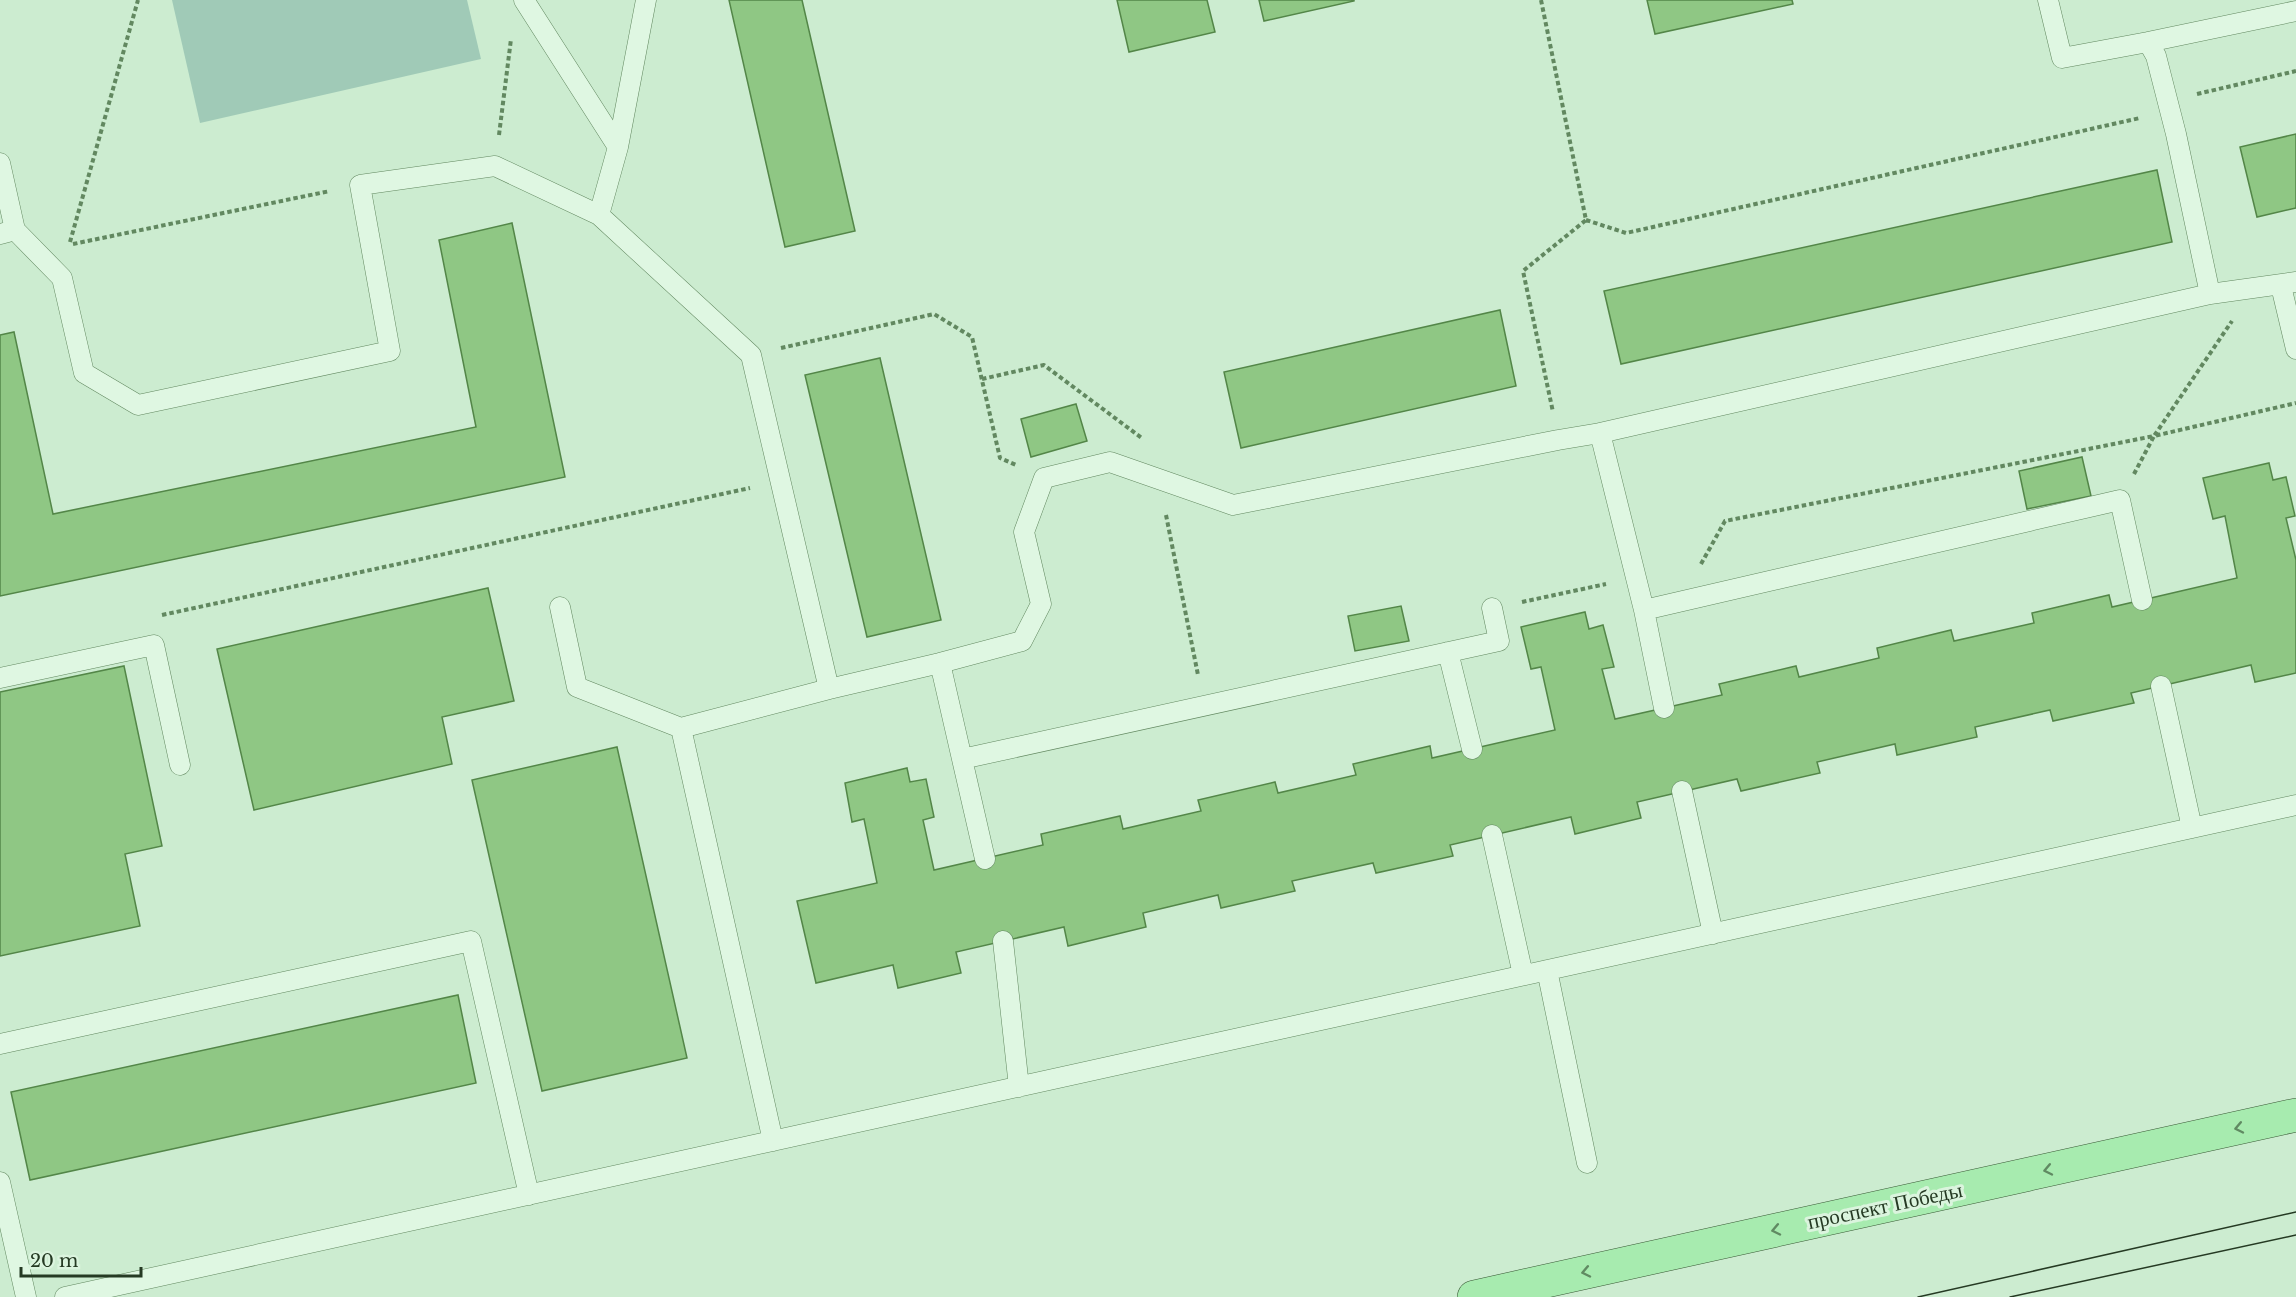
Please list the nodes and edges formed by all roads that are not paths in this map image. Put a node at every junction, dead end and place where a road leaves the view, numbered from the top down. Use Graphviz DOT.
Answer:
graph roads {
  1 [pos="524,0"];
  2 [pos="646,0"];
  3 [pos="2048,0"];
  4 [pos="2296,11"];
  5 [pos="2148,42"];
  6 [pos="618,147"];
  7 [pos="0,163"];
  8 [pos="599,215"];
  9 [pos="8,232"];
  10 [pos="2289,284"];
  11 [pos="2211,294"];
  12 [pos="2296,349"];
  13 [pos="1600,433"];
  14 [pos="2142,600"];
  15 [pos="560,607"];
  16 [pos="1492,608"];
  17 [pos="1644,610"];
  18 [pos="1449,652"];
  19 [pos="940,663"];
  20 [pos="0,678"];
  21 [pos="2161,686"];
  22 [pos="829,689"];
  23 [pos="1664,708"];
  24 [pos="681,728"];
  25 [pos="1472,749"];
  26 [pos="962,759"];
  27 [pos="180,765"];
  28 [pos="1682,791"];
  29 [pos="2296,805"];
  30 [pos="2192,828"];
  31 [pos="1492,835"];
  32 [pos="984,859"];
  33 [pos="1713,934"];
  34 [pos="1003,941"];
  35 [pos="1547,970"];
  36 [pos="1523,975"];
  37 [pos="0,1044"];
  38 [pos="1019,1087"];
  39 [pos="2296,1115"];
  40 [pos="773,1141"];
  41 [pos="1587,1163"];
  42 [pos="0,1182"];
  43 [pos="529,1195"];
  44 [pos="26,1297"];
  45 [pos="65,1297"];
  46 [pos="1474,1297"];
  1 -- 6 [label="lane"];
  2 -- 6 [label="lane"];
  3 -- 5 [label="lane"];
  4 -- 5 [label="lane"];
  5 -- 11 [label="lane"];
  6 -- 8 [label="lane"];
  7 -- 9 [label="lane"];
  8 -- 9 [label="lane"];
  8 -- 22 [label="lane"];
  10 -- 11 [label="lane"];
  10 -- 12 [label="lane"];
  11 -- 13 [label="lane"];
  13 -- 17 [label="lane"];
  13 -- 19 [label="lane"];
  14 -- 17 [label="lane"];
  15 -- 24 [label="lane"];
  16 -- 18 [label="lane"];
  17 -- 23 [label="lane"];
  18 -- 25 [label="lane"];
  18 -- 26 [label="lane"];
  19 -- 22 [label="lane"];
  19 -- 26 [label="lane"];
  20 -- 27 [label="lane"];
  21 -- 30 [label="lane"];
  22 -- 24 [label="lane"];
  24 -- 40 [label="lane"];
  26 -- 32 [label="lane"];
  28 -- 33 [label="lane"];
  29 -- 30 [label="lane"];
  30 -- 33 [label="lane"];
  31 -- 36 [label="lane"];
  33 -- 35 [label="lane"];
  34 -- 38 [label="lane"];
  35 -- 36 [label="lane"];
  35 -- 41 [label="lane"];
  36 -- 38 [label="lane"];
  37 -- 43 [label="lane"];
  38 -- 40 [label="lane"];
  39 -- 46 [label="main road, проспект Победы, one-way"];
  40 -- 43 [label="lane"];
  42 -- 44 [label="lane"];
  43 -- 45 [label="lane"];
}
